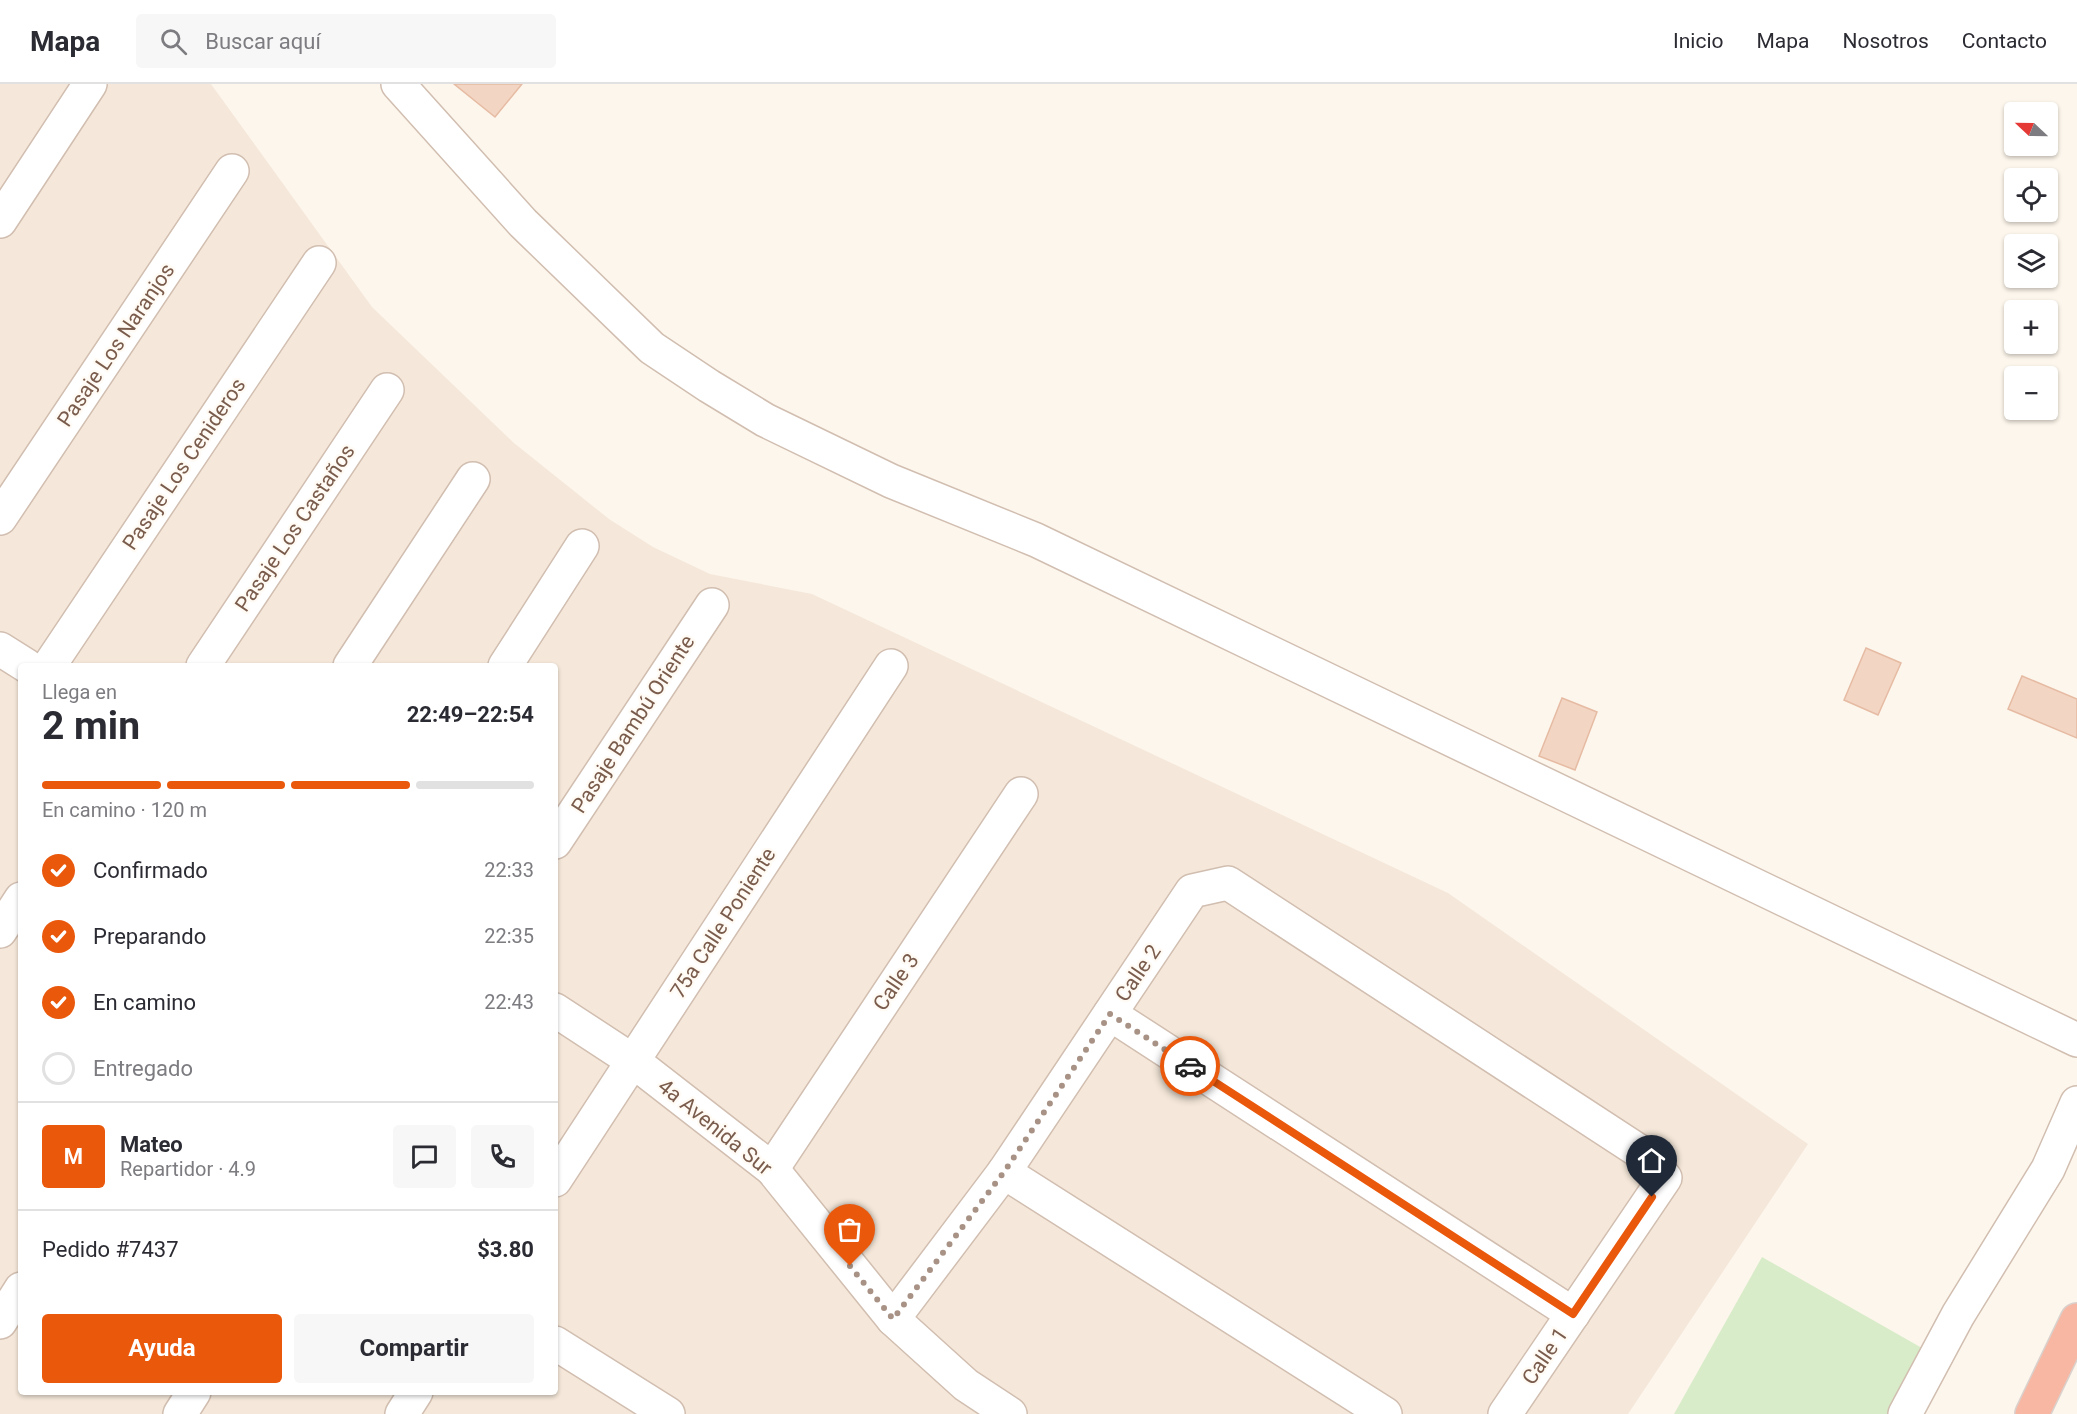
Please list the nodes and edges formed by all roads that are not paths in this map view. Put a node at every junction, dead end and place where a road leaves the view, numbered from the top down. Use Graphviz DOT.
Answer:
graph roads {
  1 [pos="398,84"];
  2 [pos="73,91"];
  3 [pos="232,171"];
  4 [pos="0,221"];
  5 [pos="319,262"];
  6 [pos="387,390"];
  7 [pos="473,479"];
  8 [pos="0,519"];
  9 [pos="582,546"];
  10 [pos="712,605"];
  11 [pos="0,649"];
  12 [pos="22,663"];
  13 [pos="52,663"];
  14 [pos="205,663"];
  15 [pos="352,663"];
  16 [pos="507,663"];
  17 [pos="891,666"];
  18 [pos="1021,794"];
  19 [pos="558,837"];
  20 [pos="18,904"];
  21 [pos="0,931"];
  22 [pos="558,1012"];
  23 [pos="1110,1014"];
  24 [pos="2077,1040"];
  25 [pos="633,1061"];
  26 [pos="2077,1103"];
  27 [pos="772,1169"];
  28 [pos="1004,1172"];
  29 [pos="558,1175"];
  30 [pos="1665,1178"];
  31 [pos="18,1294"];
  32 [pos="1573,1314"];
  33 [pos="893,1319"];
  34 [pos="2077,1320"];
  35 [pos="0,1322"];
  36 [pos="558,1345"];
  37 [pos="2077,1356"];
  38 [pos="192,1395"];
  39 [pos="414,1395"];
  40 [pos="180,1414"];
  41 [pos="402,1414"];
  42 [pos="668,1414"];
  43 [pos="1010,1414"];
  44 [pos="1385,1414"];
  45 [pos="1505,1414"];
  46 [pos="1905,1414"];
  47 [pos="2032,1414"];
  48 [pos="2046,1414"];
  1 -- 24 [label="street"];
  2 -- 4 [label="street"];
  3 -- 8 [label="street, Pasaje Los Naranjos"];
  5 -- 13 [label="street, Pasaje Los Cenideros"];
  6 -- 14 [label="street, Pasaje Los Castaños"];
  7 -- 15 [label="street"];
  9 -- 16 [label="street"];
  10 -- 19 [label="street, Pasaje Bambú Oriente"];
  11 -- 12 [label="street"];
  17 -- 25 [label="street, 75a Calle Poniente"];
  18 -- 27 [label="street, Calle 3"];
  20 -- 21 [label="street"];
  22 -- 25 [label="street, 4a Avenida Sur"];
  23 -- 28 [label="street, Calle 2"];
  23 -- 30 [label="street, Calle 2"];
  23 -- 32 [label="street"];
  25 -- 27 [label="street, 4a Avenida Sur"];
  25 -- 29 [label="street, 75a Calle Poniente"];
  26 -- 46 [label="street"];
  27 -- 33 [label="street, 4a Avenida Sur"];
  28 -- 33 [label="street, Calle 2"];
  28 -- 44 [label="street"];
  30 -- 32 [label="street, Calle 1"];
  31 -- 35 [label="street"];
  32 -- 45 [label="street, Calle 1"];
  33 -- 43 [label="street, 4a Avenida Sur"];
  34 -- 47 [label="highway"];
  36 -- 42 [label="street"];
  37 -- 48 [label="highway"];
  38 -- 40 [label="street"];
  39 -- 41 [label="street"];
}
